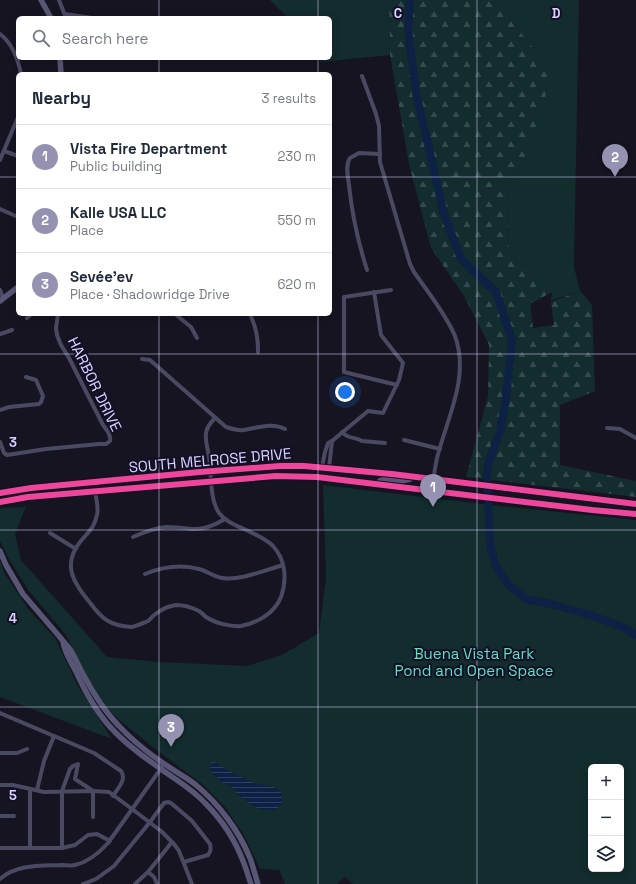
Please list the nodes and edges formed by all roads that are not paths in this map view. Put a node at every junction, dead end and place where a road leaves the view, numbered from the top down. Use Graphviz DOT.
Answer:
graph roads {
  1 [pos="42,0"];
  2 [pos="60,0"];
  3 [pos="50,16"];
  4 [pos="66,16"];
  5 [pos="0,34"];
  6 [pos="16,55"];
  7 [pos="18,60"];
  8 [pos="60,60"];
  9 [pos="21,72"];
  10 [pos="61,72"];
  11 [pos="362,76"];
  12 [pos="16,122"];
  13 [pos="4,151"];
  14 [pos="380,154"];
  15 [pos="16,155"];
  16 [pos="0,160"];
  17 [pos="0,209"];
  18 [pos="16,216"];
  19 [pos="367,270"];
  20 [pos="16,289"];
  21 [pos="0,290"];
  22 [pos="391,290"];
  23 [pos="374,292"];
  24 [pos="2,299"];
  25 [pos="58,316"];
  26 [pos="177,316"];
  27 [pos="251,316"];
  28 [pos="12,330"];
  29 [pos="0,334"];
  30 [pos="197,338"];
  31 [pos="258,352"];
  32 [pos="142,359"];
  33 [pos="26,377"];
  34 [pos="397,385"];
  35 [pos="0,410"];
  36 [pos="215,418"];
  37 [pos="607,428"];
  38 [pos="285,429"];
  39 [pos="342,432"];
  40 [pos="636,438"];
  41 [pos="404,440"];
  42 [pos="0,442"];
  43 [pos="384,443"];
  44 [pos="440,449"];
  45 [pos="326,468"];
  46 [pos="210,472"];
  47 [pos="413,476"];
  48 [pos="433,479"];
  49 [pos="211,481"];
  50 [pos="378,484"];
  51 [pos="95,491"];
  52 [pos="432,491"];
  53 [pos="0,493"];
  54 [pos="0,502"];
  55 [pos="636,504"];
  56 [pos="636,514"];
  57 [pos="225,519"];
  58 [pos="50,534"];
  59 [pos="133,537"];
  60 [pos="76,549"];
  61 [pos="0,551"];
  62 [pos="283,564"];
  63 [pos="145,574"];
  64 [pos="63,642"];
  65 [pos="0,714"];
  66 [pos="54,736"];
  67 [pos="27,748"];
  68 [pos="0,753"];
  69 [pos="165,764"];
  70 [pos="161,769"];
  71 [pos="0,785"];
  72 [pos="30,789"];
  73 [pos="36,790"];
  74 [pos="62,792"];
  75 [pos="93,792"];
  76 [pos="113,796"];
  77 [pos="132,808"];
  78 [pos="0,816"];
  79 [pos="14,816"];
  80 [pos="93,817"];
  81 [pos="150,822"];
  82 [pos="110,841"];
  83 [pos="172,842"];
  84 [pos="0,848"];
  85 [pos="30,848"];
  86 [pos="62,848"];
  87 [pos="184,862"];
  88 [pos="148,872"];
  89 [pos="0,879"];
  90 [pos="83,884"];
  91 [pos="135,884"];
  92 [pos="157,884"];
  93 [pos="192,884"];
  94 [pos="251,884"];
  95 [pos="258,884"];
  1 -- 3 [label="street"];
  2 -- 4 [label="street"];
  5 -- 6 [label="street"];
  7 -- 9 [label="street"];
  8 -- 10 [label="street"];
  11 -- 14 [label="street"];
  12 -- 13 [label="street"];
  13 -- 15 [label="street"];
  13 -- 16 [label="street"];
  14 -- 19 [label="street"];
  14 -- 44 [label="street"];
  17 -- 18 [label="street"];
  20 -- 24 [label="street"];
  21 -- 24 [label="street"];
  22 -- 23 [label="street"];
  23 -- 34 [label="street"];
  23 -- 34 [label="street"];
  25 -- 42 [label="street, HARBOR DRIVE"];
  26 -- 30 [label="street"];
  27 -- 31 [label="street"];
  28 -- 29 [label="street"];
  32 -- 36 [label="street"];
  33 -- 35 [label="street"];
  34 -- 39 [label="street"];
  36 -- 38 [label="street"];
  36 -- 46 [label="street"];
  37 -- 40 [label="street"];
  39 -- 43 [label="street"];
  39 -- 45 [label="street"];
  41 -- 44 [label="street"];
  44 -- 48 [label="street"];
  45 -- 46 [label="main road, SOUTH MELROSE DRIVE"];
  45 -- 47 [label="main road, SOUTH MELROSE DRIVE"];
  46 -- 49 [label="street"];
  46 -- 53 [label="main road, SOUTH MELROSE DRIVE"];
  47 -- 48 [label="main road, SOUTH MELROSE DRIVE"];
  47 -- 50 [label="main road"];
  48 -- 52 [label="street"];
  48 -- 55 [label="main road, SOUTH MELROSE DRIVE"];
  49 -- 50 [label="main road, SOUTH MELROSE DRIVE"];
  49 -- 51 [label="main road, SOUTH MELROSE DRIVE"];
  49 -- 57 [label="street"];
  50 -- 52 [label="main road, SOUTH MELROSE DRIVE"];
  51 -- 54 [label="main road, SOUTH MELROSE DRIVE"];
  51 -- 60 [label="street"];
  52 -- 56 [label="main road, SOUTH MELROSE DRIVE"];
  57 -- 59 [label="street"];
  57 -- 62 [label="street"];
  58 -- 60 [label="street"];
  60 -- 62 [label="street"];
  61 -- 64 [label="street"];
  62 -- 63 [label="street"];
  64 -- 69 [label="street"];
  64 -- 70 [label="street"];
  65 -- 66 [label="street"];
  66 -- 73 [label="street"];
  66 -- 76 [label="street"];
  67 -- 68 [label="street"];
  69 -- 70 [label="street"];
  69 -- 95 [label="street"];
  70 -- 77 [label="street"];
  70 -- 94 [label="street"];
  71 -- 72 [label="street"];
  72 -- 73 [label="street"];
  72 -- 85 [label="street"];
  73 -- 74 [label="street"];
  74 -- 75 [label="street"];
  74 -- 75 [label="street"];
  74 -- 86 [label="street"];
  75 -- 76 [label="street"];
  75 -- 80 [label="street"];
  76 -- 77 [label="street"];
  77 -- 81 [label="street"];
  77 -- 82 [label="street"];
  78 -- 79 [label="street"];
  81 -- 83 [label="street"];
  81 -- 87 [label="street"];
  81 -- 90 [label="street"];
  82 -- 86 [label="street"];
  82 -- 89 [label="street"];
  83 -- 87 [label="street"];
  83 -- 88 [label="street"];
  84 -- 85 [label="street"];
  85 -- 86 [label="street"];
  87 -- 93 [label="street"];
  88 -- 91 [label="street"];
  88 -- 92 [label="street"];
}
